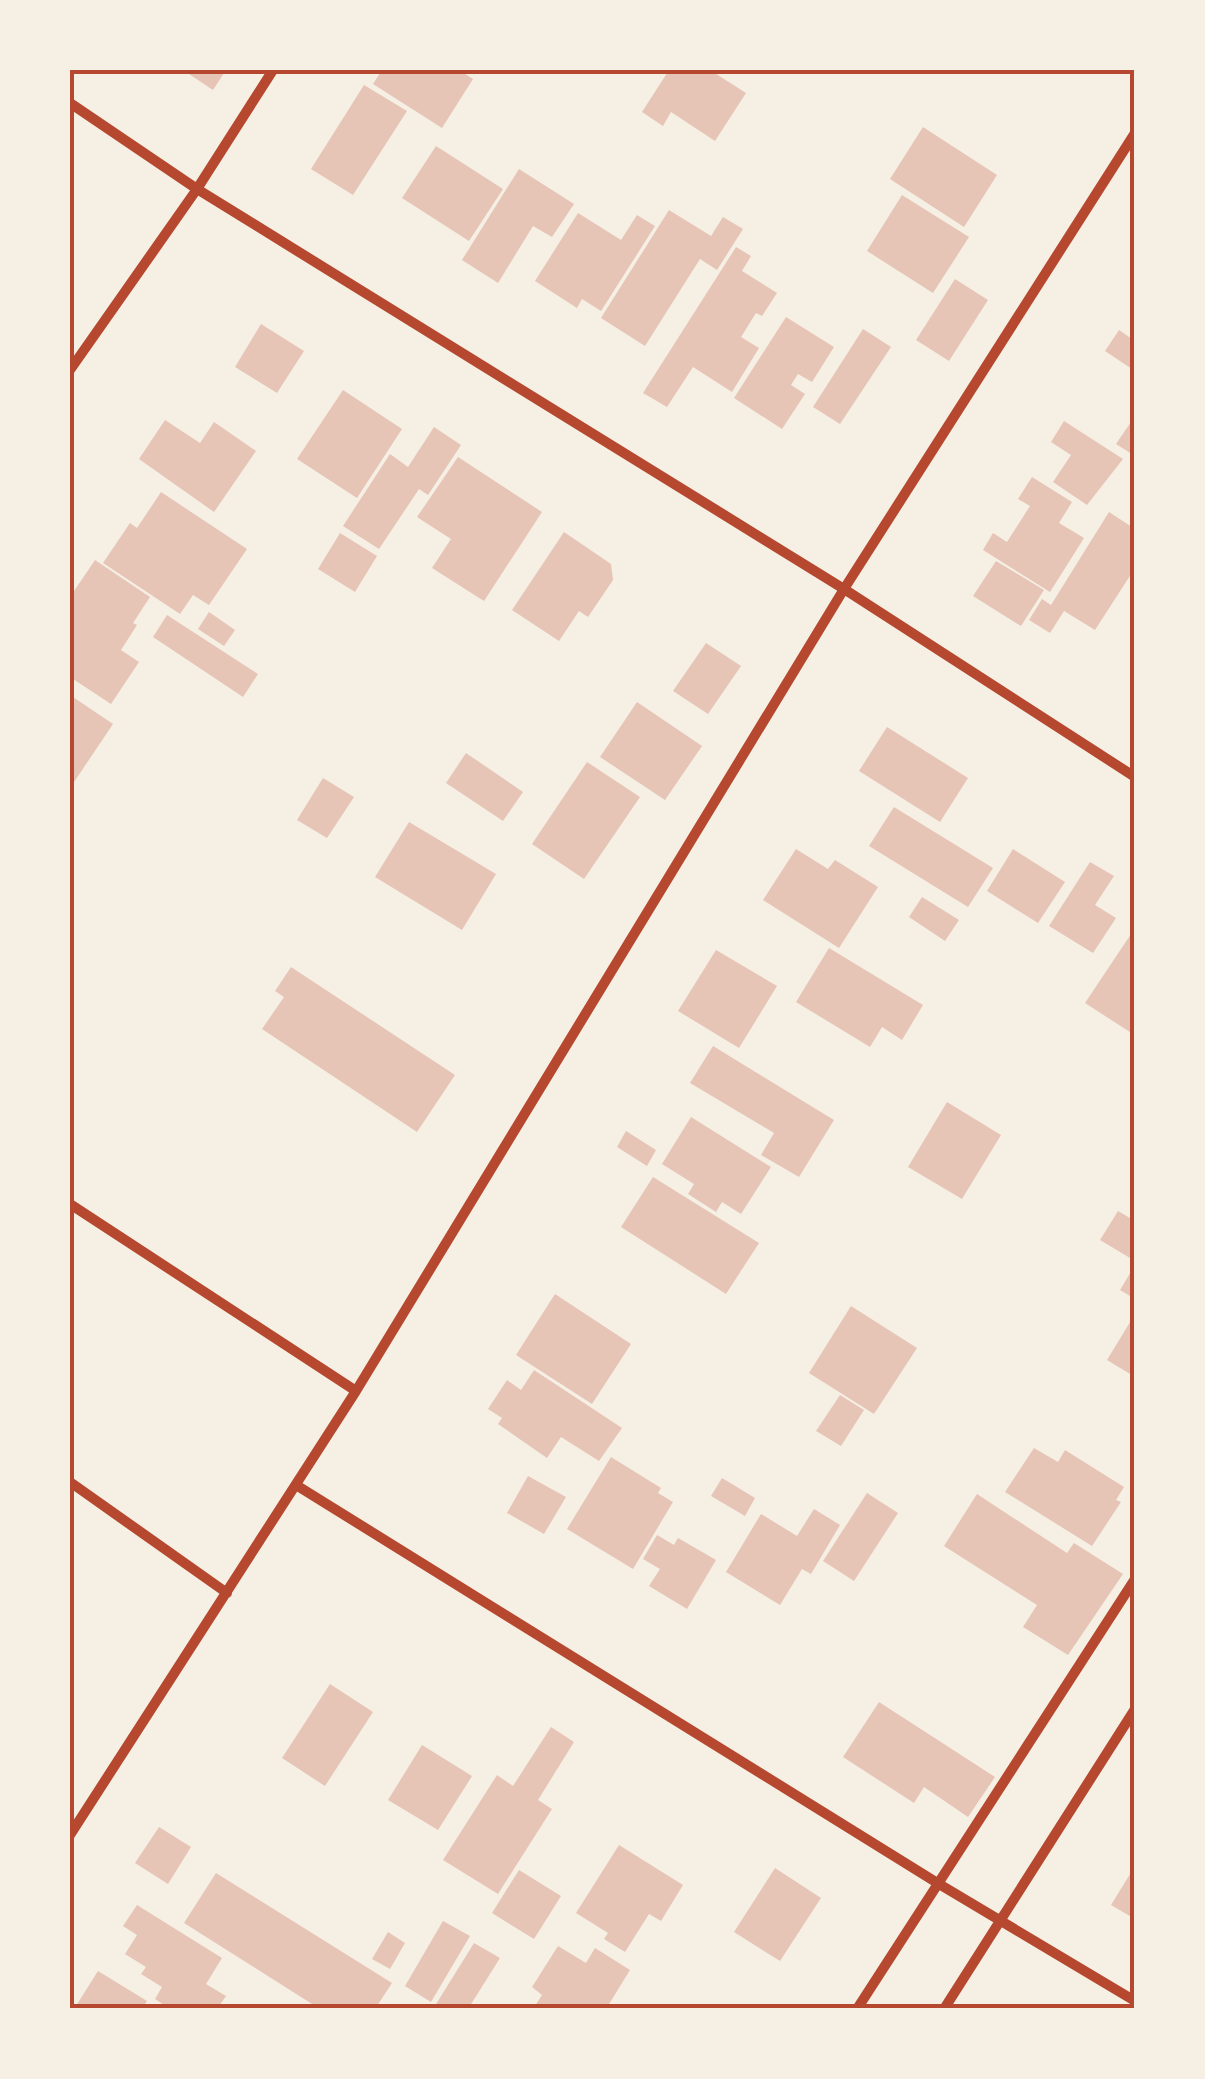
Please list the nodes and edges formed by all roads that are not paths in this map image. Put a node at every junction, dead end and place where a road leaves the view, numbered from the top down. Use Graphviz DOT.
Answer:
graph roads {
  1 [pos="274,70"];
  2 [pos="70,104"];
  3 [pos="1135,132"];
  4 [pos="197,189"];
  5 [pos="70,370"];
  6 [pos="844,590"];
  7 [pos="1135,777"];
  8 [pos="70,1204"];
  9 [pos="356,1391"];
  10 [pos="70,1482"];
  11 [pos="296,1485"];
  12 [pos="1135,1579"];
  13 [pos="228,1593"];
  14 [pos="1135,1708"];
  15 [pos="70,1835"];
  16 [pos="939,1884"];
  17 [pos="1001,1920"];
  18 [pos="1135,2001"];
  19 [pos="858,2009"];
  20 [pos="944,2009"];
  1 -- 4 [label="street"];
  2 -- 4 [label="street"];
  3 -- 6 [label="street"];
  4 -- 5 [label="street"];
  4 -- 6 [label="street"];
  6 -- 7 [label="street"];
  6 -- 9 [label="street"];
  8 -- 9 [label="street"];
  9 -- 11 [label="street"];
  10 -- 13 [label="street"];
  11 -- 13 [label="street"];
  11 -- 16 [label="street"];
  12 -- 16 [label="street"];
  13 -- 15 [label="street"];
  14 -- 17 [label="street"];
  16 -- 17 [label="street"];
  16 -- 19 [label="street"];
  17 -- 18 [label="street"];
  17 -- 20 [label="street"];
}
